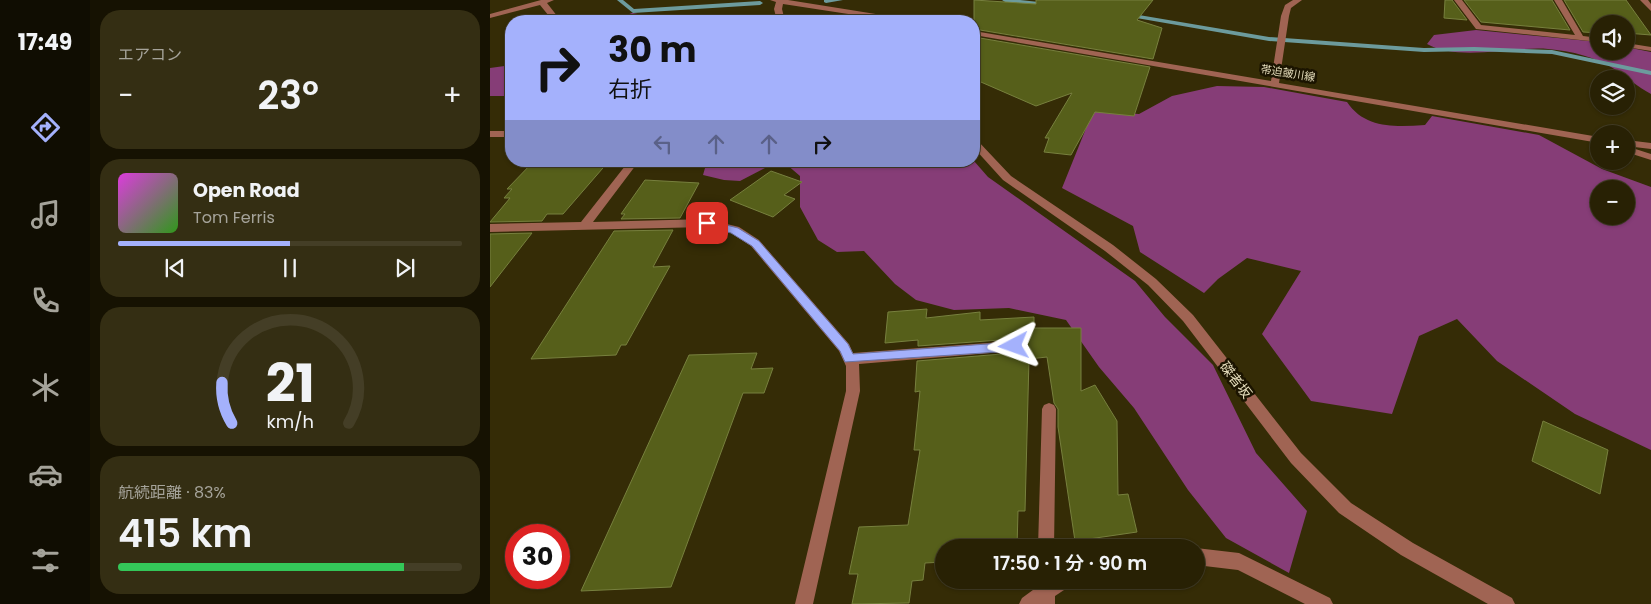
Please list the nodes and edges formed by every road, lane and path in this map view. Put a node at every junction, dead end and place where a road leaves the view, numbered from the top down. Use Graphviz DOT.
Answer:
graph roads {
  1 [pos="1298,0"];
  2 [pos="1458,0"];
  3 [pos="1558,0"];
  4 [pos="1644,0"];
  5 [pos="546,1"];
  6 [pos="777,1"];
  7 [pos="1651,9"];
  8 [pos="554,15"];
  9 [pos="780,15"];
  10 [pos="868,15"];
  11 [pos="490,16"];
  12 [pos="980,34"];
  13 [pos="1580,37"];
  14 [pos="1590,39"];
  15 [pos="1635,47"];
  16 [pos="1651,50"];
  17 [pos="1275,84"];
  18 [pos="490,134"];
  19 [pos="505,134"];
  20 [pos="1590,138"];
  21 [pos="1635,144"];
  22 [pos="1651,146"];
  23 [pos="980,149"];
  24 [pos="1635,152"];
  25 [pos="1651,157"];
  26 [pos="629,167"];
  27 [pos="583,227"];
  28 [pos="490,228"];
  29 [pos="1014,346"];
  30 [pos="850,359"];
  31 [pos="1050,409"];
  32 [pos="1046,539"];
  33 [pos="1205,557"];
  34 [pos="1046,593"];
  35 [pos="804,604"];
  36 [pos="1028,604"];
  37 [pos="1324,604"];
  38 [pos="1506,604"];
  1 -- 17 [label="street"];
  2 -- 13 [label="street"];
  3 -- 13 [label="street"];
  4 -- 7 [label="street"];
  5 -- 8 [label="street"];
  5 -- 11 [label="street"];
  6 -- 9 [label="street"];
  6 -- 10 [label="street"];
  12 -- 17 [label="street, 帯迫皷川線"];
  13 -- 14 [label="street"];
  15 -- 16 [label="street"];
  17 -- 20 [label="street, 帯迫皷川線"];
  18 -- 19 [label="street"];
  21 -- 22 [label="street"];
  23 -- 38 [label="street, 磔者坂"];
  24 -- 25 [label="street"];
  26 -- 27 [label="street"];
  27 -- 28 [label="street"];
  27 -- 30 [label="street"];
  29 -- 30 [label="street"];
  30 -- 35 [label="street"];
  31 -- 32 [label="street"];
  33 -- 37 [label="street"];
  34 -- 36 [label="street"];
}
